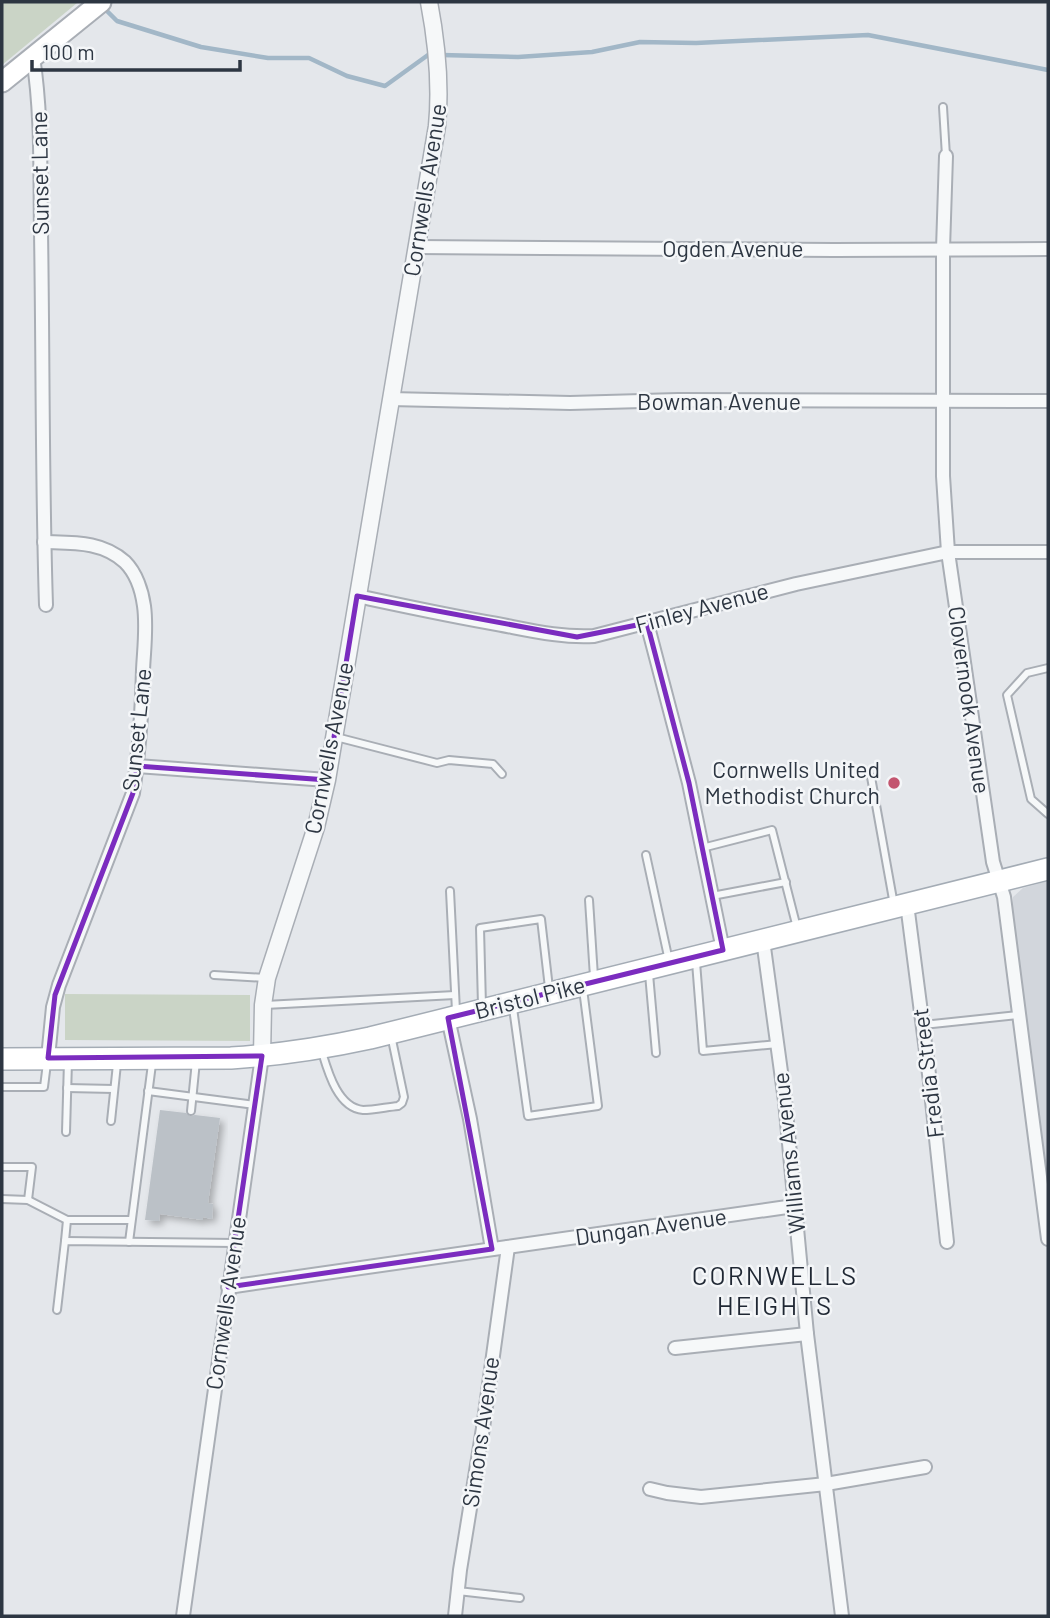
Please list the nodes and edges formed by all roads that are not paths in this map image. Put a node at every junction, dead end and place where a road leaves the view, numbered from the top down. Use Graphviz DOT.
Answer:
graph roads {
  1 [pos="429,2"];
  2 [pos="95,7"];
  3 [pos="33,57"];
  4 [pos="2,82"];
  5 [pos="943,107"];
  6 [pos="946,156"];
  7 [pos="417,247"];
  8 [pos="943,248"];
  9 [pos="1048,249"];
  10 [pos="390,399"];
  11 [pos="943,400"];
  12 [pos="1048,401"];
  13 [pos="44,542"];
  14 [pos="948,552"];
  15 [pos="1048,552"];
  16 [pos="357,596"];
  17 [pos="46,605"];
  18 [pos="646,623"];
  19 [pos="1048,668"];
  20 [pos="334,737"];
  21 [pos="137,766"];
  22 [pos="502,774"];
  23 [pos="871,777"];
  24 [pos="327,780"];
  25 [pos="1048,804"];
  26 [pos="1039,806"];
  27 [pos="1048,814"];
  28 [pos="702,848"];
  29 [pos="646,855"];
  30 [pos="1048,869"];
  31 [pos="999,881"];
  32 [pos="786,882"];
  33 [pos="450,891"];
  34 [pos="712,896"];
  35 [pos="589,900"];
  36 [pos="901,906"];
  37 [pos="798,931"];
  38 [pos="763,940"];
  39 [pos="723,950"];
  40 [pos="696,957"];
  41 [pos="669,963"];
  42 [pos="648,969"];
  43 [pos="214,975"];
  44 [pos="267,978"];
  45 [pos="589,983"];
  46 [pos="550,993"];
  47 [pos="455,995"];
  48 [pos="513,1002"];
  49 [pos="263,1005"];
  50 [pos="482,1010"];
  51 [pos="1019,1015"];
  52 [pos="452,1017"];
  53 [pos="923,1024"];
  54 [pos="391,1033"];
  55 [pos="778,1044"];
  56 [pos="321,1048"];
  57 [pos="656,1053"];
  58 [pos="262,1056"];
  59 [pos="58,1058"];
  60 [pos="117,1058"];
  61 [pos="152,1058"];
  62 [pos="197,1058"];
  63 [pos="2,1059"];
  64 [pos="2,1087"];
  65 [pos="67,1088"];
  66 [pos="114,1089"];
  67 [pos="148,1091"];
  68 [pos="192,1096"];
  69 [pos="255,1105"];
  70 [pos="191,1111"];
  71 [pos="111,1121"];
  72 [pos="66,1132"];
  73 [pos="2,1167"];
  74 [pos="2,1199"];
  75 [pos="28,1200"];
  76 [pos="794,1206"];
  77 [pos="67,1220"];
  78 [pos="131,1220"];
  79 [pos="1048,1239"];
  80 [pos="65,1241"];
  81 [pos="129,1242"];
  82 [pos="947,1242"];
  83 [pos="235,1243"];
  84 [pos="508,1247"];
  85 [pos="492,1249"];
  86 [pos="229,1287"];
  87 [pos="57,1310"];
  88 [pos="807,1334"];
  89 [pos="676,1348"];
  90 [pos="925,1467"];
  91 [pos="826,1484"];
  92 [pos="650,1489"];
  93 [pos="458,1591"];
  94 [pos="520,1598"];
  95 [pos="183,1616"];
  96 [pos="455,1616"];
  97 [pos="842,1616"];
  1 -- 7 [label="street, Cornwells Avenue"];
  2 -- 3 [label="main road"];
  3 -- 4 [label="main road"];
  3 -- 13 [label="street, Sunset Lane"];
  5 -- 6 [label="lane"];
  6 -- 8 [label="street, Clovernook Avenue"];
  7 -- 8 [label="street, Ogden Avenue"];
  7 -- 10 [label="street, Cornwells Avenue"];
  8 -- 9 [label="street, Ogden Avenue"];
  8 -- 11 [label="street, Clovernook Avenue"];
  10 -- 11 [label="street, Bowman Avenue"];
  10 -- 16 [label="street, Cornwells Avenue"];
  11 -- 12 [label="street, Bowman Avenue"];
  11 -- 14 [label="street, Clovernook Avenue"];
  13 -- 17 [label="street, Sunset Lane"];
  13 -- 21 [label="street, Sunset Lane"];
  14 -- 15 [label="street, Finley Avenue"];
  14 -- 18 [label="street, Finley Avenue"];
  14 -- 31 [label="street, Clovernook Avenue"];
  16 -- 18 [label="street, Finley Avenue"];
  16 -- 20 [label="street, Cornwells Avenue"];
  18 -- 28 [label="street"];
  19 -- 26 [label="lane"];
  20 -- 22 [label="lane"];
  20 -- 24 [label="street, Cornwells Avenue"];
  21 -- 24 [label="street"];
  21 -- 59 [label="street, Sunset Lane"];
  23 -- 36 [label="lane"];
  24 -- 44 [label="street, Cornwells Avenue"];
  25 -- 26 [label="lane"];
  26 -- 27 [label="lane"];
  28 -- 32 [label="lane"];
  28 -- 34 [label="street"];
  29 -- 41 [label="lane"];
  30 -- 31 [label="main road, Bristol Pike"];
  31 -- 36 [label="main road, Bristol Pike"];
  31 -- 51 [label="street, Clovernook Avenue"];
  32 -- 34 [label="lane"];
  32 -- 37 [label="lane"];
  33 -- 47 [label="lane"];
  34 -- 39 [label="street"];
  35 -- 45 [label="lane"];
  36 -- 37 [label="main road, Bristol Pike"];
  36 -- 53 [label="street, Fredia Street"];
  37 -- 38 [label="main road, Bristol Pike"];
  38 -- 39 [label="main road, Bristol Pike"];
  38 -- 55 [label="street, Williams Avenue"];
  39 -- 40 [label="main road, Bristol Pike"];
  40 -- 41 [label="main road, Bristol Pike"];
  40 -- 55 [label="lane"];
  41 -- 42 [label="main road, Bristol Pike"];
  42 -- 45 [label="main road, Bristol Pike"];
  42 -- 57 [label="lane"];
  43 -- 44 [label="lane"];
  44 -- 49 [label="street, Cornwells Avenue"];
  45 -- 46 [label="main road, Bristol Pike"];
  45 -- 48 [label="lane"];
  46 -- 48 [label="main road, Bristol Pike"];
  46 -- 50 [label="lane"];
  47 -- 49 [label="lane"];
  47 -- 52 [label="lane"];
  48 -- 50 [label="main road, Bristol Pike"];
  49 -- 58 [label="street, Cornwells Avenue"];
  50 -- 52 [label="main road, Bristol Pike"];
  51 -- 53 [label="lane"];
  51 -- 79 [label="street, Clovernook Avenue"];
  52 -- 54 [label="main road, Bristol Pike"];
  52 -- 85 [label="street"];
  53 -- 82 [label="street, Fredia Street"];
  54 -- 56 [label="main road, Bristol Pike"];
  54 -- 56 [label="lane"];
  55 -- 76 [label="street, Williams Avenue"];
  56 -- 58 [label="main road, Bristol Pike"];
  58 -- 62 [label="main road, Bristol Pike"];
  58 -- 69 [label="street, Cornwells Avenue"];
  59 -- 60 [label="main road, Bristol Pike"];
  59 -- 63 [label="main road, Bristol Pike"];
  59 -- 64 [label="lane"];
  59 -- 65 [label="lane"];
  60 -- 61 [label="main road, Bristol Pike"];
  60 -- 66 [label="lane"];
  61 -- 62 [label="main road, Bristol Pike"];
  61 -- 67 [label="lane"];
  62 -- 68 [label="lane"];
  65 -- 66 [label="lane"];
  65 -- 72 [label="lane"];
  66 -- 71 [label="lane"];
  67 -- 68 [label="lane"];
  67 -- 78 [label="lane"];
  68 -- 69 [label="lane"];
  68 -- 70 [label="lane"];
  69 -- 83 [label="street, Cornwells Avenue"];
  73 -- 75 [label="lane"];
  74 -- 75 [label="lane"];
  75 -- 77 [label="lane"];
  76 -- 84 [label="street, Dungan Avenue"];
  76 -- 88 [label="street, Williams Avenue"];
  77 -- 78 [label="lane"];
  77 -- 80 [label="lane"];
  78 -- 81 [label="lane"];
  80 -- 81 [label="lane"];
  80 -- 87 [label="lane"];
  81 -- 83 [label="lane"];
  83 -- 86 [label="street, Cornwells Avenue"];
  84 -- 85 [label="street, Dungan Avenue"];
  84 -- 93 [label="street, Simons Avenue"];
  85 -- 86 [label="street"];
  86 -- 95 [label="street, Cornwells Avenue"];
  88 -- 89 [label="street"];
  88 -- 91 [label="street, Williams Avenue"];
  90 -- 91 [label="street"];
  91 -- 92 [label="street"];
  91 -- 97 [label="street, Williams Avenue"];
  93 -- 94 [label="lane"];
  93 -- 96 [label="street, Simons Avenue"];
}
